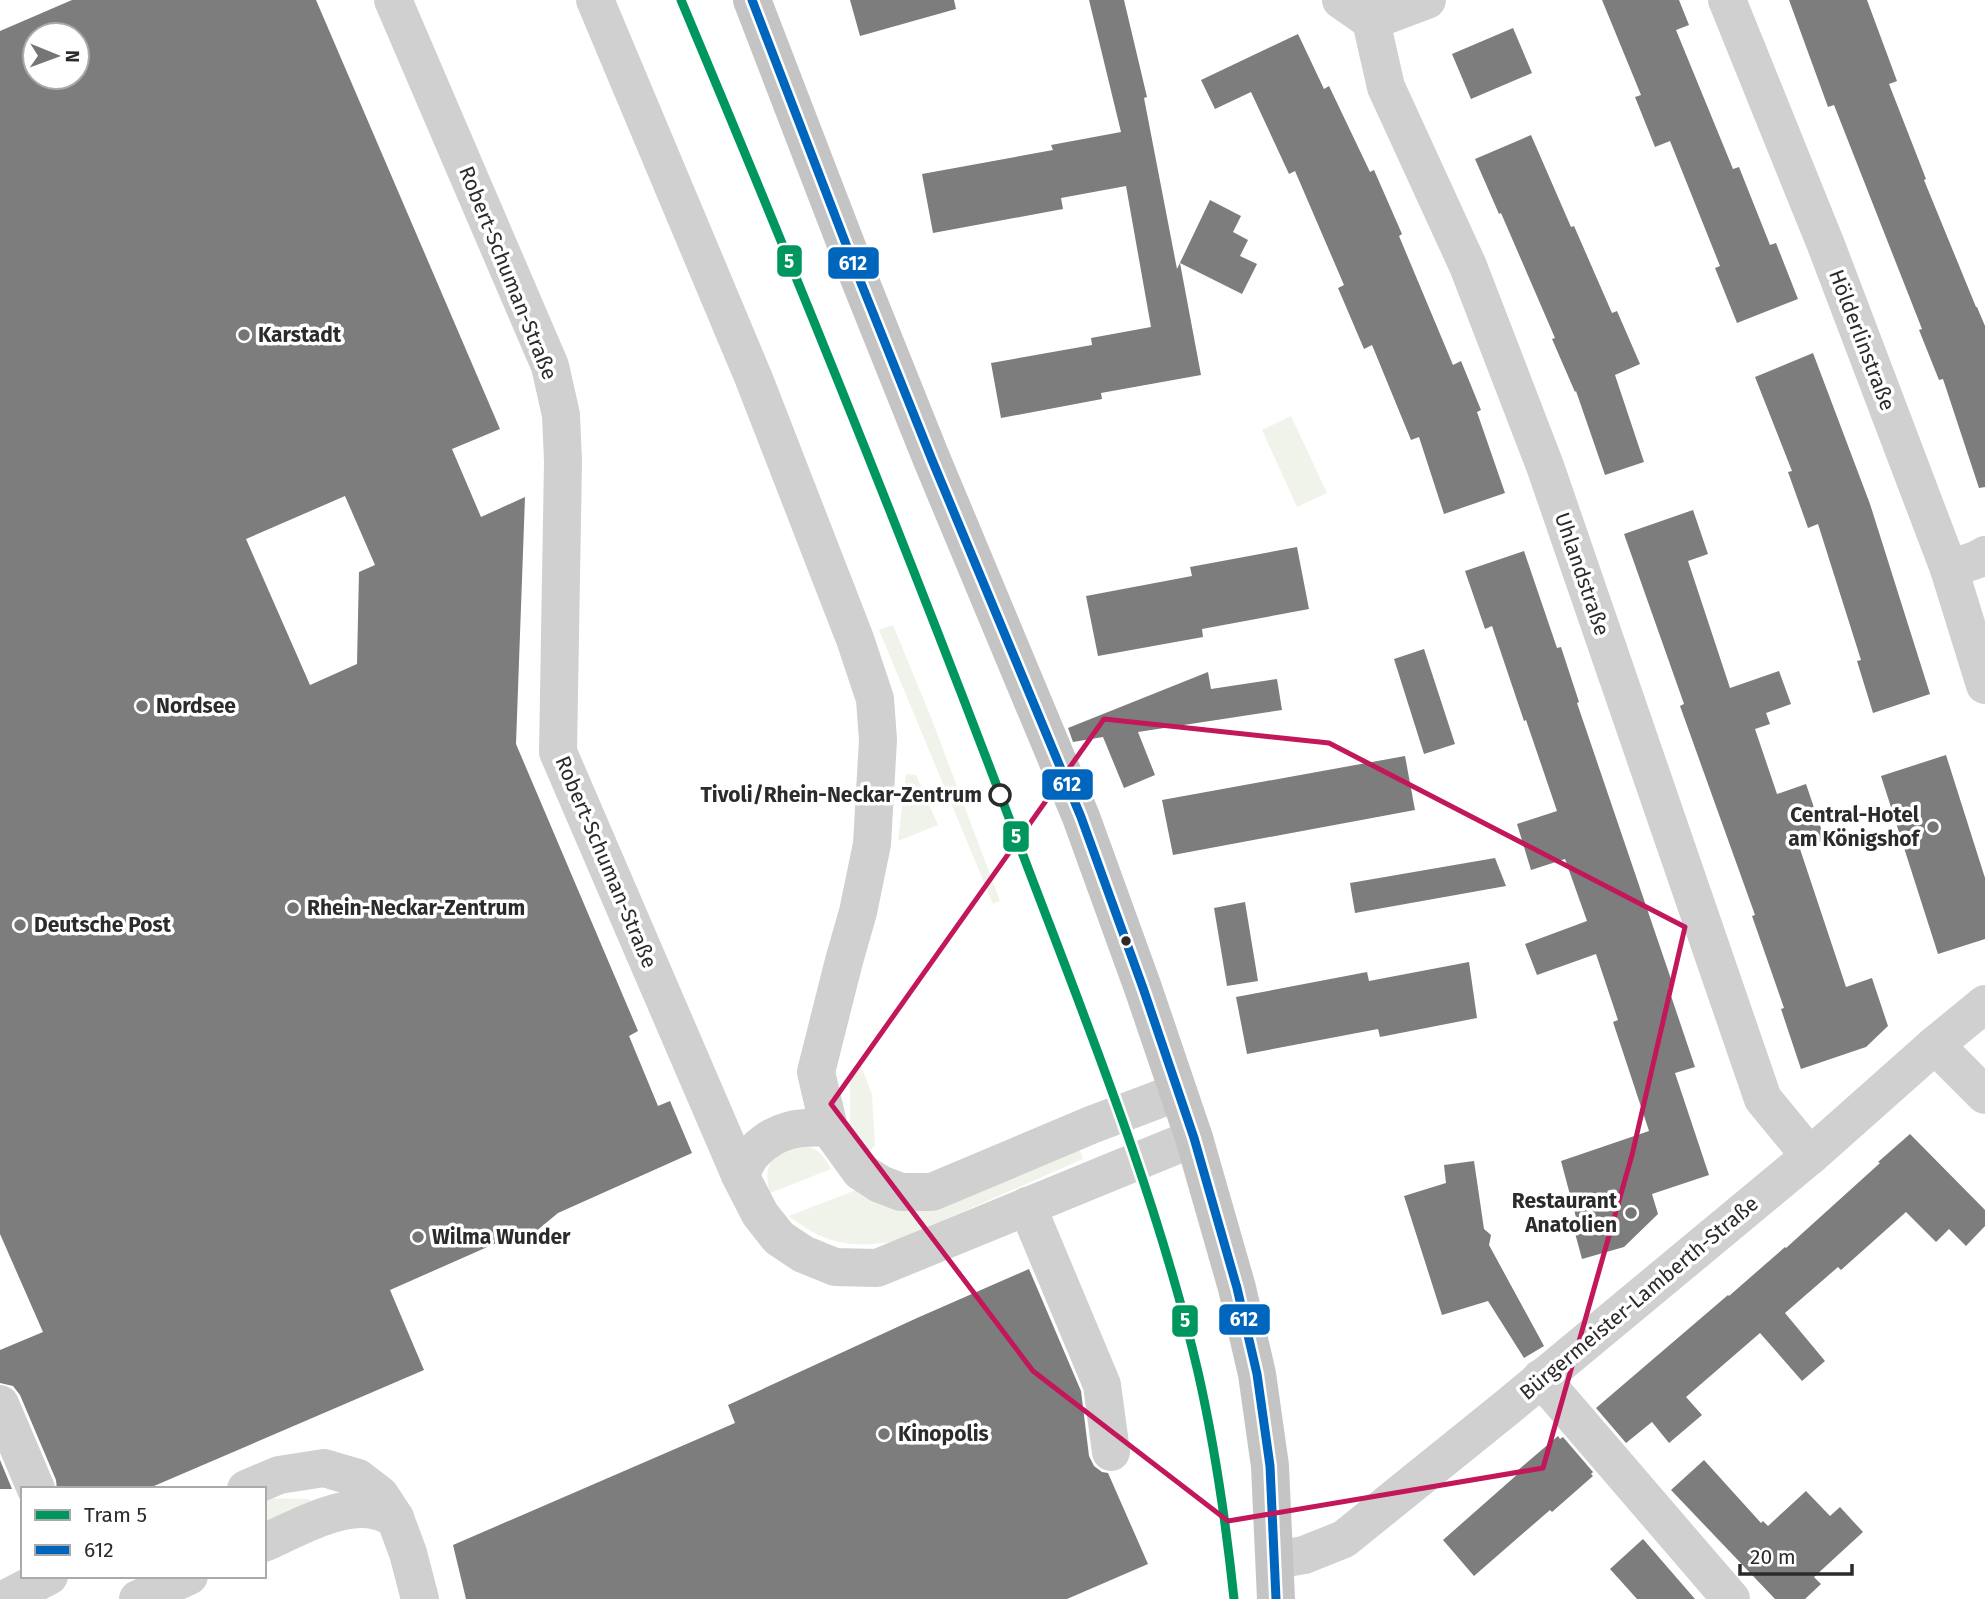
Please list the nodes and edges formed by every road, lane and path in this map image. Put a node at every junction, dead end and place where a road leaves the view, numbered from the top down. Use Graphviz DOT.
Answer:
graph roads {
  1 [pos="393,0"];
  2 [pos="595,0"];
  3 [pos="752,0"];
  4 [pos="1427,0"];
  5 [pos="1727,0"];
  6 [pos="1356,10"];
  7 [pos="1985,555"];
  8 [pos="1949,569"];
  9 [pos="1985,685"];
  10 [pos="1985,1004"];
  11 [pos="1935,1045"];
  12 [pos="1178,1092"];
  13 [pos="1985,1095"];
  14 [pos="829,1128"];
  15 [pos="1194,1138"];
  16 [pos="1811,1156"];
  17 [pos="740,1175"];
  18 [pos="1027,1206"];
  19 [pos="1541,1378"];
  20 [pos="0,1404"];
  21 [pos="1111,1452"];
  22 [pos="35,1487"];
  23 [pos="251,1487"];
  24 [pos="395,1518"];
  25 [pos="266,1542"];
  26 [pos="1275,1560"];
  27 [pos="45,1578"];
  28 [pos="65,1578"];
  29 [pos="185,1578"];
  30 [pos="5,1599"];
  31 [pos="60,1599"];
  32 [pos="138,1599"];
  33 [pos="420,1599"];
  34 [pos="1276,1599"];
  35 [pos="1731,1599"];
  1 -- 17 [label="street, Robert-Schuman-Straße"];
  2 -- 14 [label="street"];
  3 -- 12 [label="main road"];
  4 -- 6 [label="street"];
  5 -- 8 [label="street, Hölderlinstraße"];
  6 -- 16 [label="street, Uhlandstraße"];
  7 -- 8 [label="street"];
  8 -- 9 [label="street, Hölderlinstraße"];
  10 -- 11 [label="street, Bürgermeister-Lamberth-Straße"];
  11 -- 13 [label="street"];
  11 -- 16 [label="street, Bürgermeister-Lamberth-Straße"];
  12 -- 14 [label="street"];
  12 -- 15 [label="main road"];
  14 -- 17 [label="street"];
  15 -- 18 [label="street, Robert-Schuman-Straße"];
  15 -- 26 [label="main road"];
  16 -- 19 [label="street, Bürgermeister-Lamberth-Straße"];
  17 -- 18 [label="street, Robert-Schuman-Straße"];
  18 -- 21 [label="street"];
  19 -- 26 [label="street, Bürgermeister-Lamberth-Straße"];
  19 -- 35 [label="street"];
  20 -- 22 [label="street"];
  23 -- 24 [label="street"];
  24 -- 25 [label="street"];
  24 -- 33 [label="street"];
  26 -- 34 [label="main road"];
  27 -- 30 [label="street"];
  28 -- 31 [label="street"];
  29 -- 32 [label="street"];
}
